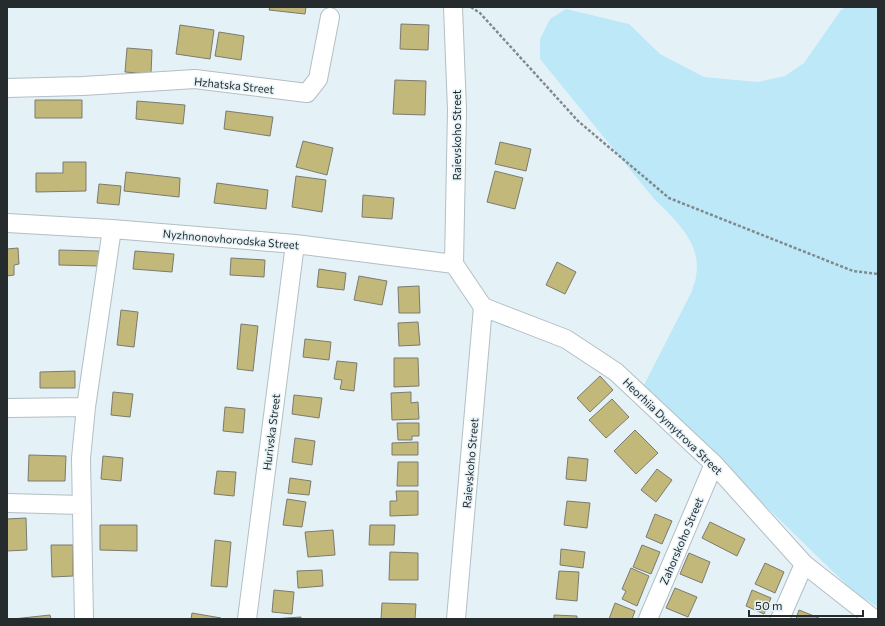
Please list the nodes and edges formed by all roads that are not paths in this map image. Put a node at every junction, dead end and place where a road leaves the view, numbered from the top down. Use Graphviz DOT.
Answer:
graph roads {
  1 [pos="453,7"];
  2 [pos="330,17"];
  3 [pos="7,88"];
  4 [pos="7,223"];
  5 [pos="112,229"];
  6 [pos="295,244"];
  7 [pos="454,264"];
  8 [pos="483,307"];
  9 [pos="86,407"];
  10 [pos="7,408"];
  11 [pos="714,464"];
  12 [pos="7,503"];
  13 [pos="82,505"];
  14 [pos="804,564"];
  15 [pos="84,619"];
  16 [pos="247,619"];
  17 [pos="456,619"];
  18 [pos="648,619"];
  19 [pos="780,619"];
  20 [pos="874,619"];
  1 -- 7 [label="street, Raievskoho Street"];
  2 -- 3 [label="street, Hzhatska Street"];
  4 -- 5 [label="street, Nyzhnonovhorodska Street"];
  5 -- 6 [label="street, Nyzhnonovhorodska Street"];
  5 -- 9 [label="street"];
  6 -- 7 [label="street, Nyzhnonovhorodska Street"];
  6 -- 16 [label="street, Hurivska Street"];
  7 -- 8 [label="street"];
  8 -- 11 [label="street, Heorhiia Dymytrova Street"];
  8 -- 17 [label="street, Raievskoho Street"];
  9 -- 10 [label="street"];
  9 -- 13 [label="street"];
  11 -- 14 [label="street, Heorhiia Dymytrova Street"];
  11 -- 18 [label="street, Zahorskoho Street"];
  12 -- 13 [label="street"];
  13 -- 15 [label="street"];
  14 -- 19 [label="street"];
  14 -- 20 [label="street, Heorhiia Dymytrova Street"];
}
